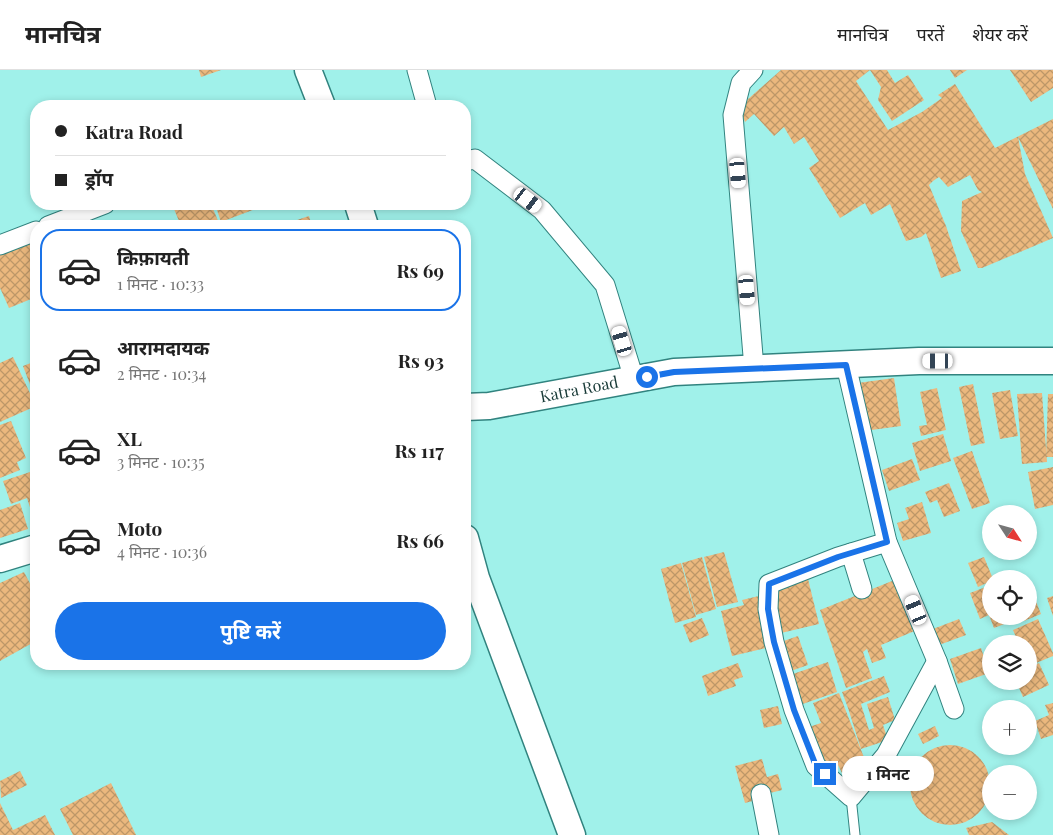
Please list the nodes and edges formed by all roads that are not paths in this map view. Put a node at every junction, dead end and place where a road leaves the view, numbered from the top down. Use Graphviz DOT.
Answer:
graph roads {
  1 [pos="308,70"];
  2 [pos="417,70"];
  3 [pos="753,70"];
  4 [pos="320,100"];
  5 [pos="425,100"];
  6 [pos="471,160"];
  7 [pos="89,210"];
  8 [pos="64,220"];
  9 [pos="30,233"];
  10 [pos="0,245"];
  11 [pos="1053,361"];
  12 [pos="846,365"];
  13 [pos="754,368"];
  14 [pos="634,379"];
  15 [pos="471,407"];
  16 [pos="887,542"];
  17 [pos="30,550"];
  18 [pos="851,553"];
  19 [pos="0,559"];
  20 [pos="471,560"];
  21 [pos="862,589"];
  22 [pos="937,661"];
  23 [pos="954,709"];
  24 [pos="761,794"];
  25 [pos="851,796"];
  26 [pos="572,835"];
  27 [pos="769,835"];
  28 [pos="855,835"];
  1 -- 4 [label="street"];
  2 -- 5 [label="street"];
  3 -- 13 [label="street"];
  6 -- 14 [label="street"];
  7 -- 8 [label="street"];
  9 -- 10 [label="street"];
  11 -- 12 [label="street, Katra Road"];
  12 -- 13 [label="street, Katra Road"];
  12 -- 16 [label="street"];
  13 -- 14 [label="street, Katra Road"];
  14 -- 15 [label="street, Katra Road"];
  16 -- 18 [label="street"];
  16 -- 22 [label="street"];
  17 -- 19 [label="street"];
  18 -- 21 [label="street"];
  18 -- 25 [label="street"];
  20 -- 26 [label="street"];
  22 -- 23 [label="street"];
  22 -- 25 [label="street"];
  24 -- 27 [label="street"];
  25 -- 28 [label="lane"];
}
